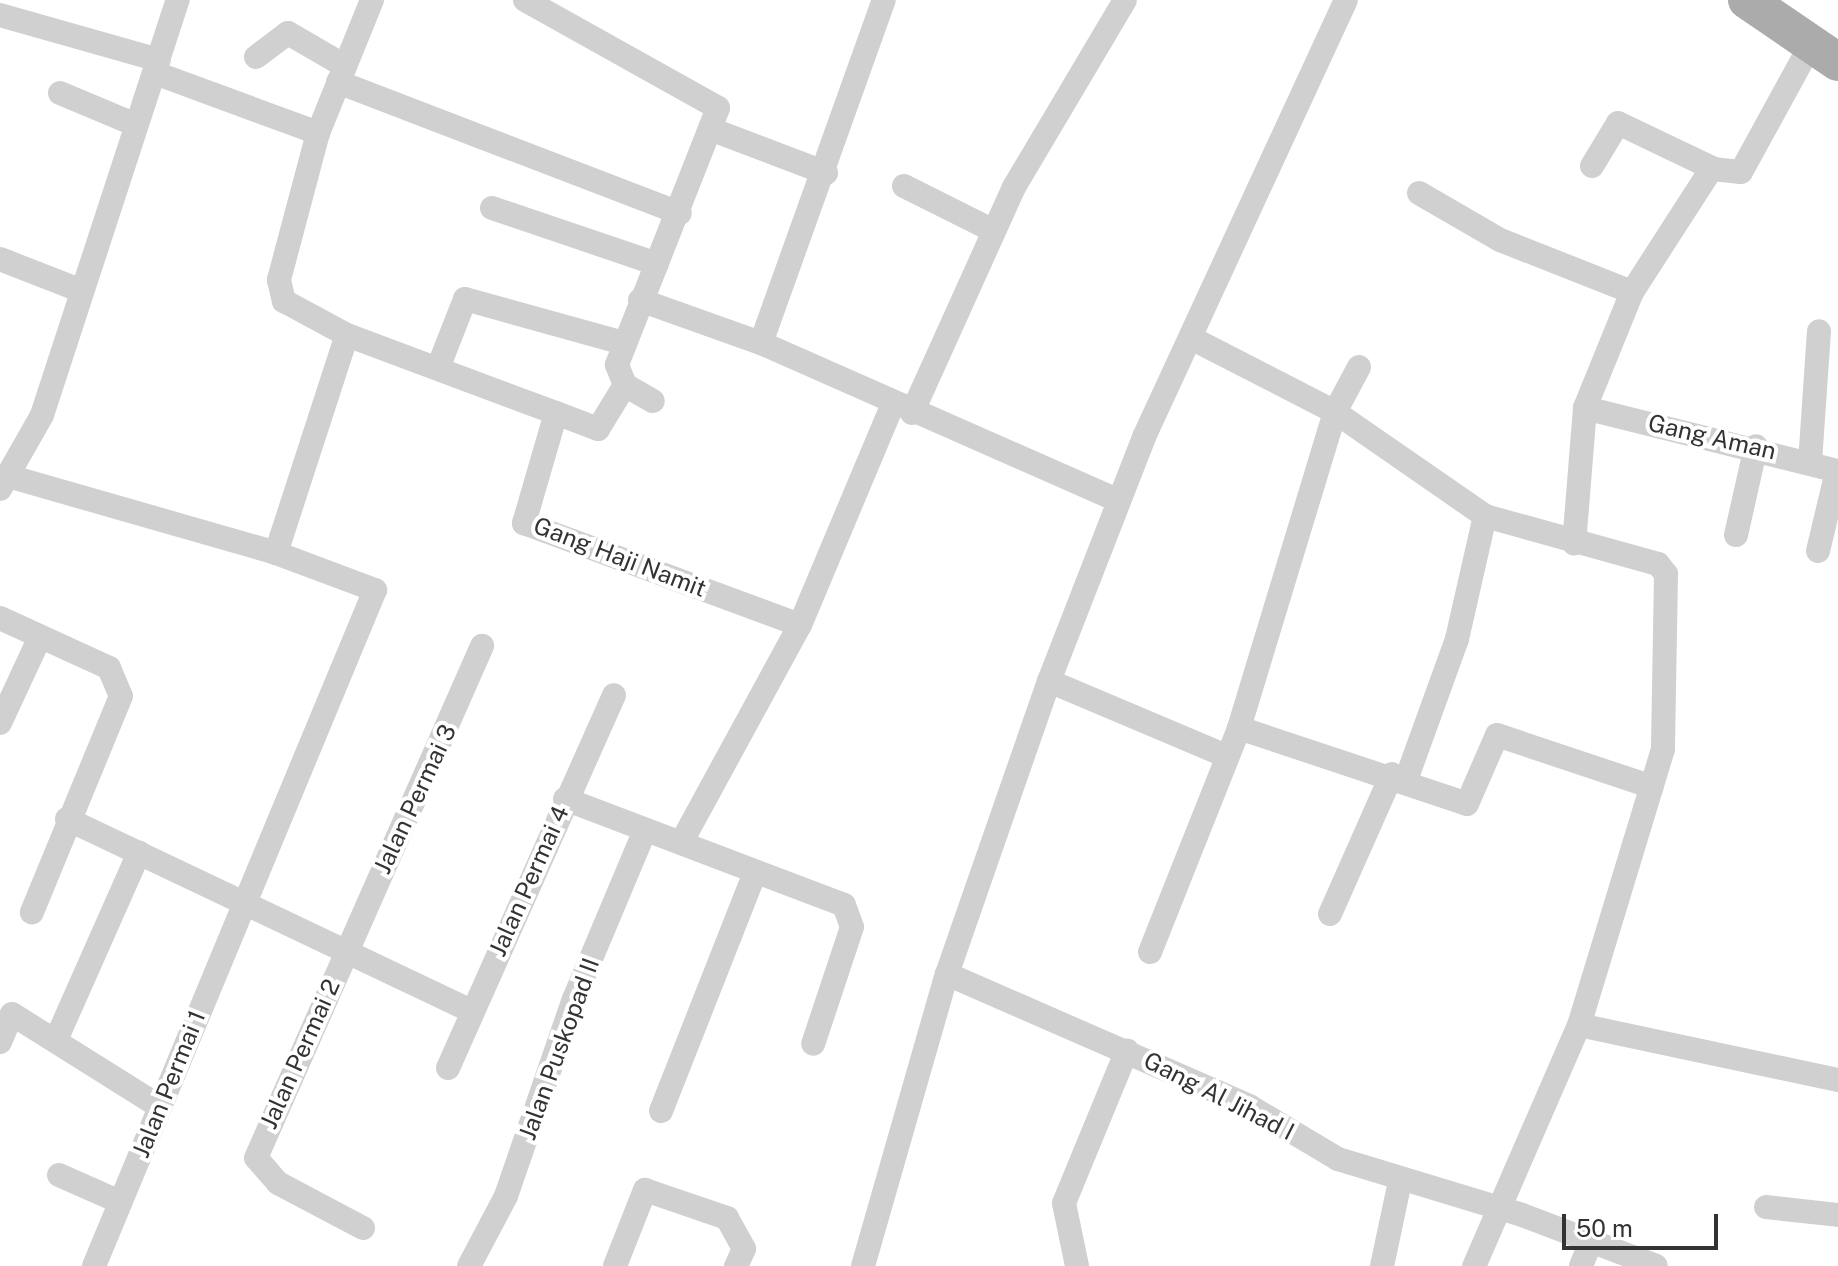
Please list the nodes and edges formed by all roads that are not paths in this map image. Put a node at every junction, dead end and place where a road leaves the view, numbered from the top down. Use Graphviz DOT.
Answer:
graph roads {
  1 [pos="178,0"];
  2 [pos="372,0"];
  3 [pos="525,0"];
  4 [pos="884,0"];
  5 [pos="1125,0"];
  6 [pos="1346,0"];
  7 [pos="1747,0"];
  8 [pos="2,21"];
  9 [pos="1830,54"];
  10 [pos="256,57"];
  11 [pos="157,66"];
  12 [pos="342,74"];
  13 [pos="60,93"];
  14 [pos="136,125"];
  15 [pos="713,130"];
  16 [pos="318,133"];
  17 [pos="1592,166"];
  18 [pos="1712,169"];
  19 [pos="826,173"];
  20 [pos="904,186"];
  21 [pos="1419,193"];
  22 [pos="492,208"];
  23 [pos="680,213"];
  24 [pos="992,230"];
  25 [pos="0,259"];
  26 [pos="657,264"];
  27 [pos="82,291"];
  28 [pos="1632,292"];
  29 [pos="640,300"];
  30 [pos="1819,331"];
  31 [pos="347,335"];
  32 [pos="1193,339"];
  33 [pos="624,343"];
  34 [pos="761,343"];
  35 [pos="1359,367"];
  36 [pos="438,368"];
  37 [pos="625,385"];
  38 [pos="653,401"];
  39 [pos="545,408"];
  40 [pos="1585,408"];
  41 [pos="902,410"];
  42 [pos="1335,412"];
  43 [pos="1756,446"];
  44 [pos="1810,463"];
  45 [pos="1837,471"];
  46 [pos="4,482"];
  47 [pos="1119,501"];
  48 [pos="1485,516"];
  49 [pos="1736,535"];
  50 [pos="1574,544"];
  51 [pos="1818,551"];
  52 [pos="276,553"];
  53 [pos="0,618"];
  54 [pos="800,625"];
  55 [pos="40,637"];
  56 [pos="482,646"];
  57 [pos="1049,681"];
  58 [pos="614,695"];
  59 [pos="0,723"];
  60 [pos="1239,728"];
  61 [pos="1224,755"];
  62 [pos="1399,777"];
  63 [pos="1652,787"];
  64 [pos="565,799"];
  65 [pos="67,819"];
  66 [pos="645,830"];
  67 [pos="681,843"];
  68 [pos="139,853"];
  69 [pos="755,872"];
  70 [pos="243,902"];
  71 [pos="32,912"];
  72 [pos="1330,914"];
  73 [pos="346,951"];
  74 [pos="1150,952"];
  75 [pos="947,974"];
  76 [pos="471,1011"];
  77 [pos="1579,1025"];
  78 [pos="56,1040"];
  79 [pos="0,1042"];
  80 [pos="813,1044"];
  81 [pos="1127,1050"];
  82 [pos="448,1068"];
  83 [pos="1838,1080"];
  84 [pos="160,1107"];
  85 [pos="661,1111"];
  86 [pos="59,1175"];
  87 [pos="1400,1181"];
  88 [pos="120,1202"];
  89 [pos="1494,1207"];
  90 [pos="1766,1207"];
  91 [pos="1838,1215"];
  92 [pos="363,1228"];
  93 [pos="1591,1241"];
  94 [pos="94,1266"];
  95 [pos="469,1266"];
  96 [pos="615,1266"];
  97 [pos="736,1266"];
  98 [pos="863,1266"];
  99 [pos="1077,1266"];
  100 [pos="1382,1266"];
  101 [pos="1474,1266"];
  102 [pos="1581,1266"];
  103 [pos="1656,1266"];
  1 -- 11 [label="street"];
  2 -- 12 [label="street"];
  3 -- 15 [label="street"];
  4 -- 19 [label="street"];
  5 -- 24 [label="street"];
  6 -- 32 [label="street"];
  7 -- 9 [label="main road"];
  8 -- 11 [label="street"];
  9 -- 18 [label="street"];
  10 -- 12 [label="street"];
  11 -- 14 [label="street"];
  11 -- 16 [label="street"];
  12 -- 16 [label="street"];
  12 -- 23 [label="street"];
  13 -- 14 [label="street"];
  14 -- 27 [label="street"];
  15 -- 19 [label="street"];
  15 -- 23 [label="street"];
  16 -- 31 [label="street"];
  17 -- 18 [label="street"];
  18 -- 28 [label="street"];
  19 -- 34 [label="street"];
  20 -- 24 [label="street"];
  21 -- 28 [label="street"];
  22 -- 26 [label="street"];
  23 -- 26 [label="street"];
  24 -- 41 [label="street"];
  25 -- 27 [label="street"];
  26 -- 29 [label="street"];
  27 -- 46 [label="street"];
  28 -- 40 [label="street"];
  29 -- 33 [label="street"];
  29 -- 34 [label="street"];
  30 -- 44 [label="street"];
  31 -- 36 [label="street"];
  31 -- 52 [label="street"];
  32 -- 42 [label="street"];
  32 -- 47 [label="street"];
  33 -- 36 [label="street"];
  33 -- 37 [label="street"];
  34 -- 41 [label="street"];
  35 -- 42 [label="street"];
  36 -- 39 [label="street"];
  37 -- 38 [label="street"];
  37 -- 39 [label="street"];
  39 -- 54 [label="street, Gang Haji Namit"];
  40 -- 43 [label="street, Gang Aman"];
  40 -- 50 [label="street"];
  41 -- 47 [label="street"];
  41 -- 54 [label="street"];
  42 -- 48 [label="street"];
  42 -- 60 [label="street"];
  43 -- 44 [label="street, Gang Aman"];
  43 -- 49 [label="street"];
  44 -- 45 [label="street, Gang Aman"];
  45 -- 51 [label="street"];
  46 -- 52 [label="street"];
  47 -- 57 [label="street"];
  48 -- 50 [label="street"];
  48 -- 62 [label="street"];
  50 -- 63 [label="street"];
  52 -- 70 [label="street, Jalan Permai 1"];
  53 -- 55 [label="street"];
  54 -- 67 [label="street"];
  55 -- 59 [label="street"];
  55 -- 65 [label="street"];
  56 -- 73 [label="street, Jalan Permai 3"];
  57 -- 61 [label="street"];
  57 -- 75 [label="street"];
  58 -- 64 [label="street, Jalan Permai 4"];
  60 -- 61 [label="street"];
  60 -- 62 [label="street"];
  61 -- 74 [label="street"];
  62 -- 63 [label="street"];
  62 -- 72 [label="street"];
  63 -- 77 [label="street"];
  64 -- 66 [label="street"];
  64 -- 76 [label="street, Jalan Permai 4"];
  65 -- 68 [label="street"];
  65 -- 71 [label="street"];
  66 -- 67 [label="street"];
  66 -- 95 [label="street, Jalan Puskopad II"];
  67 -- 69 [label="street"];
  68 -- 70 [label="street"];
  68 -- 78 [label="street"];
  69 -- 80 [label="street"];
  69 -- 85 [label="street"];
  70 -- 73 [label="street"];
  70 -- 84 [label="street, Jalan Permai 1"];
  73 -- 76 [label="street"];
  73 -- 92 [label="street, Jalan Permai 2"];
  75 -- 81 [label="street, Gang Al Jihad I"];
  75 -- 98 [label="street"];
  76 -- 82 [label="street, Jalan Permai 4"];
  77 -- 83 [label="street"];
  77 -- 89 [label="street"];
  78 -- 79 [label="street"];
  78 -- 84 [label="street"];
  81 -- 87 [label="street, Gang Al Jihad I"];
  81 -- 99 [label="street"];
  84 -- 88 [label="street, Jalan Permai 1"];
  86 -- 88 [label="street"];
  87 -- 89 [label="street, Gang Al Jihad I"];
  87 -- 100 [label="street"];
  88 -- 94 [label="street, Jalan Permai 1"];
  89 -- 93 [label="street, Gang Al Jihad I"];
  89 -- 101 [label="street"];
  90 -- 91 [label="street"];
  93 -- 102 [label="street"];
  93 -- 103 [label="street, Gang Al Jihad I"];
  96 -- 97 [label="street"];
}
